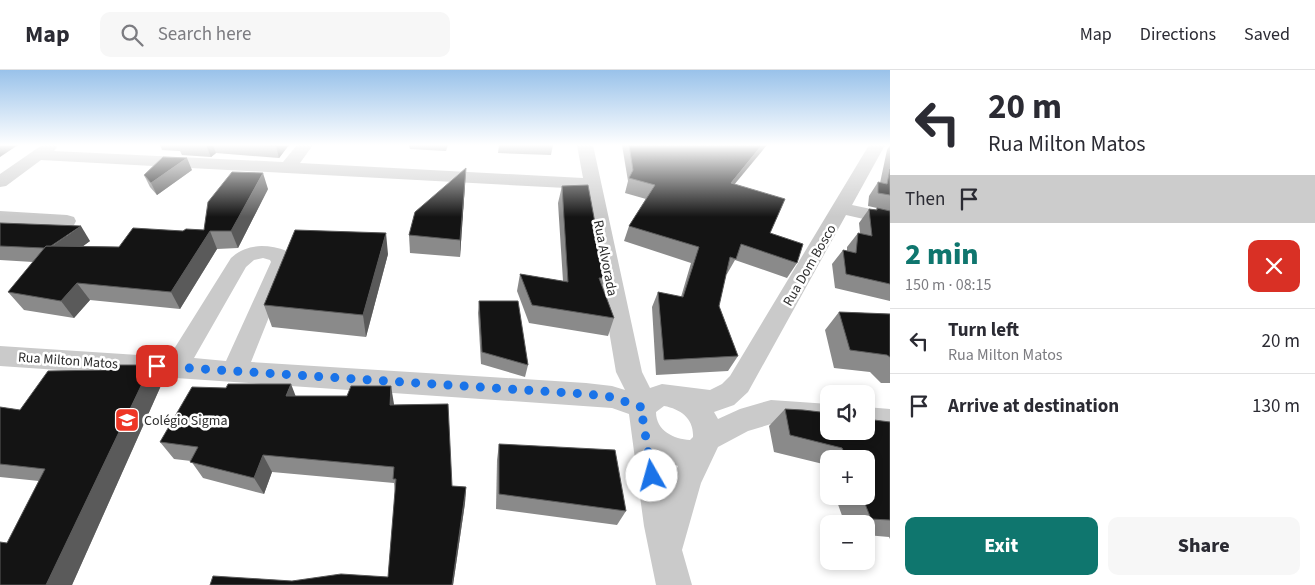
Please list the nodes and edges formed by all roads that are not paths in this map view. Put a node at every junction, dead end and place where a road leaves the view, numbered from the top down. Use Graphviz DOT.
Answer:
graph roads {
  1 [pos="17,169"];
  2 [pos="324,169"];
  3 [pos="589,169"];
  4 [pos="864,169"];
  5 [pos="2,179"];
  6 [pos="591,184"];
  7 [pos="842,208"];
  8 [pos="0,217"];
  9 [pos="890,219"];
  10 [pos="67,221"];
  11 [pos="0,356"];
  12 [pos="176,367"];
  13 [pos="234,372"];
  14 [pos="753,399"];
  15 [pos="654,406"];
  16 [pos="820,414"];
  17 [pos="875,419"];
  18 [pos="890,420"];
  19 [pos="705,443"];
  20 [pos="665,553"];
  21 [pos="674,585"];
  1 -- 5 [label="street"];
  2 -- 6 [label="street"];
  3 -- 6 [label="street, Rua Alvorada"];
  4 -- 7 [label="street, Rua Dom Bosco"];
  6 -- 15 [label="street, Rua Alvorada"];
  7 -- 9 [label="street"];
  7 -- 14 [label="street, Rua Dom Bosco"];
  8 -- 10 [label="street"];
  11 -- 12 [label="street, Rua Milton Matos"];
  12 -- 13 [label="street, Rua Milton Matos"];
  12 -- 13 [label="street"];
  13 -- 15 [label="street, Rua Milton Matos"];
  14 -- 15 [label="street, Rua Dom Bosco"];
  14 -- 16 [label="street"];
  14 -- 19 [label="street"];
  15 -- 19 [label="street"];
  15 -- 19 [label="street, Rua Alvorada"];
  15 -- 20 [label="street, Rua Alvorada"];
  17 -- 18 [label="street"];
  19 -- 20 [label="street"];
  20 -- 21 [label="street, Rua Alvorada"];
}
